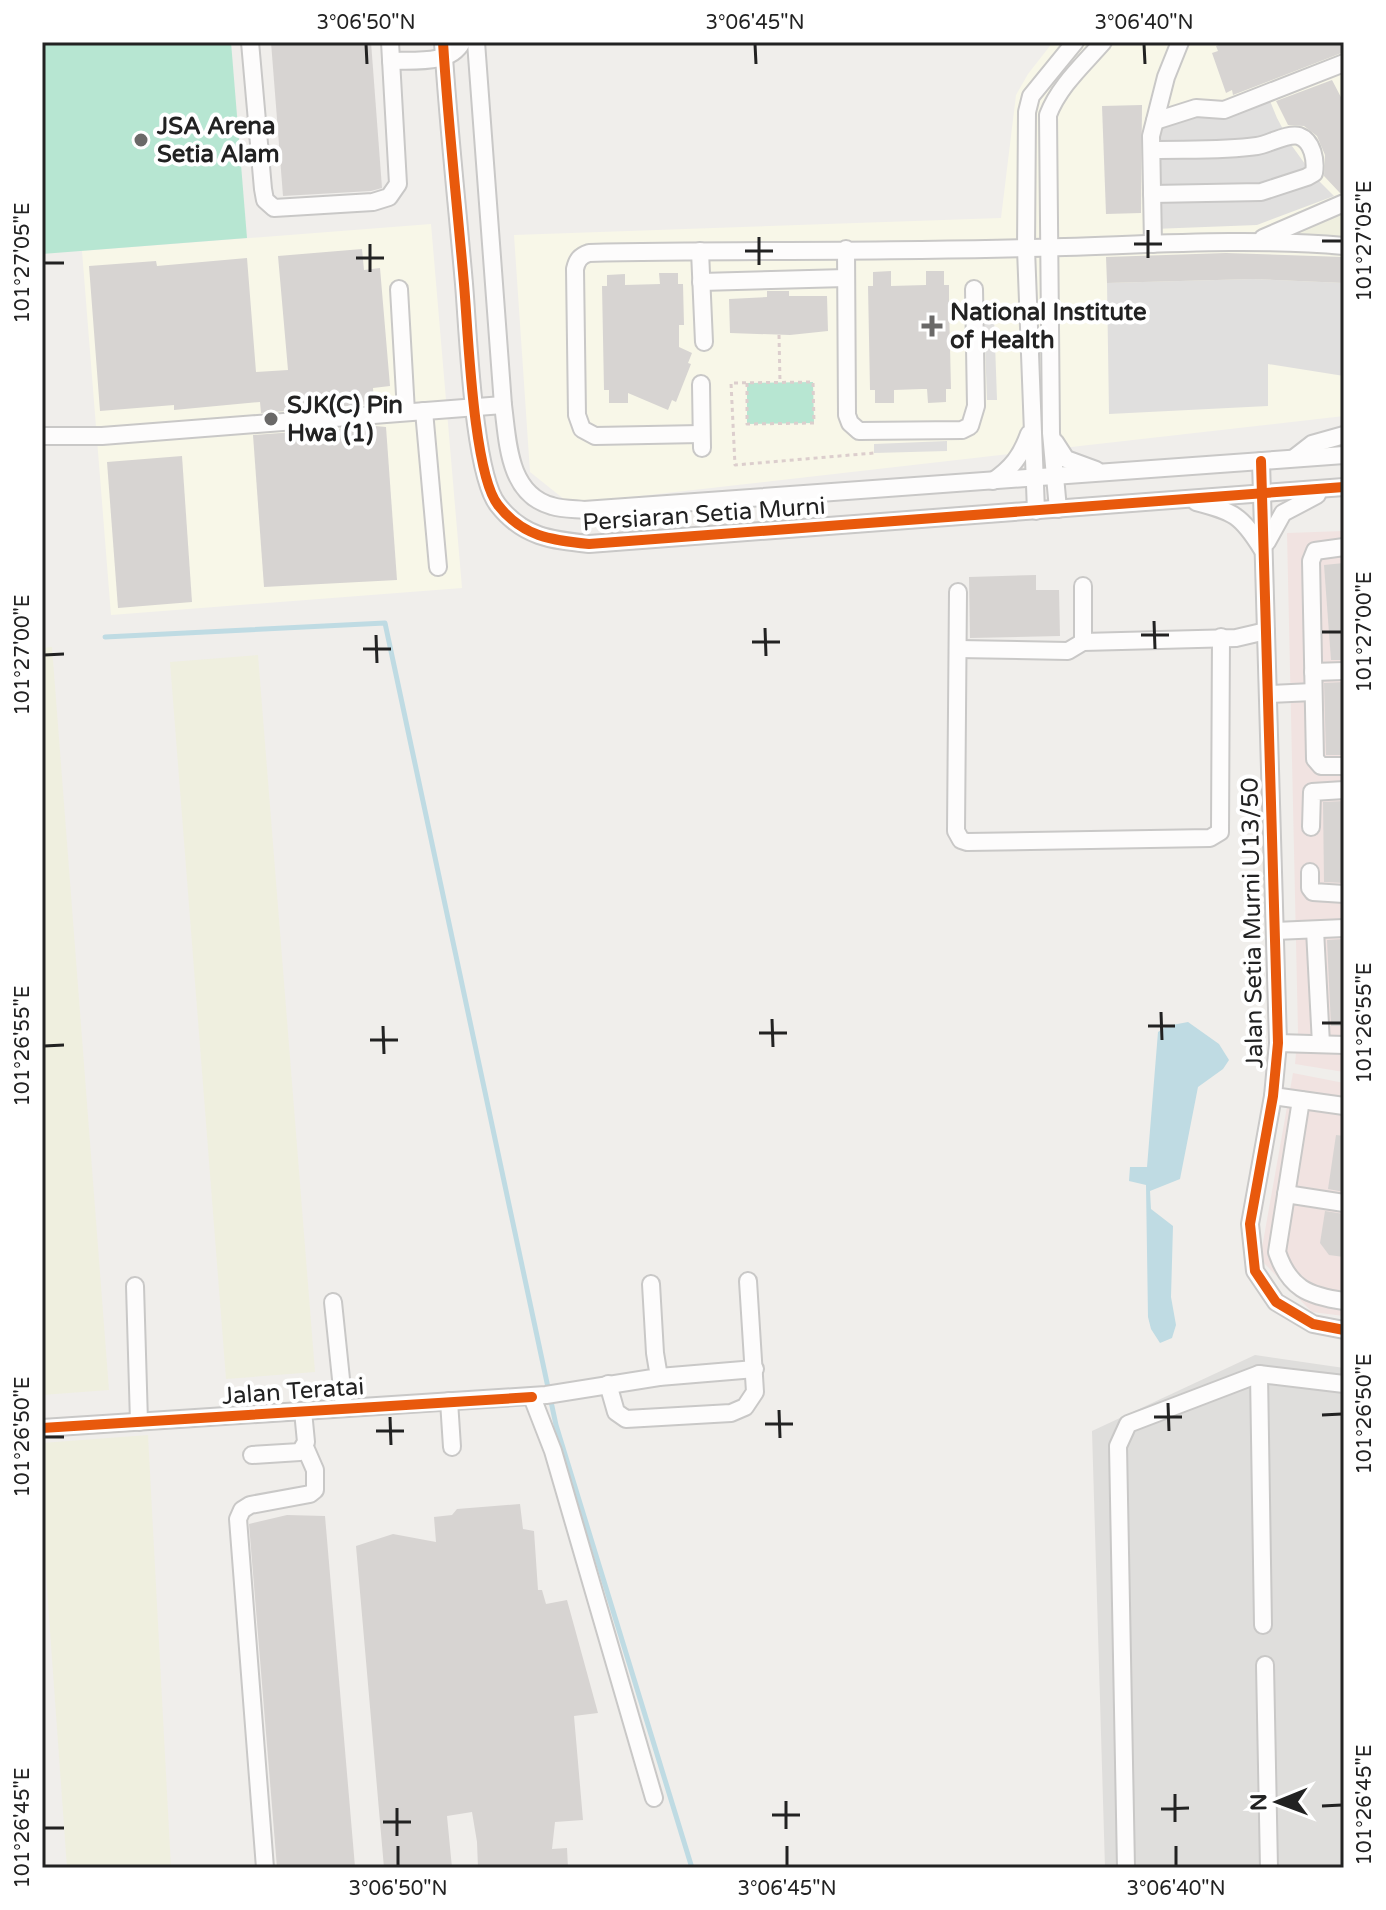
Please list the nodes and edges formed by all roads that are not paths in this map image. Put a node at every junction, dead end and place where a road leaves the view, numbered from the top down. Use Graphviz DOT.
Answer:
graph roads {
  1 [pos="250,42"];
  2 [pos="390,42"];
  3 [pos="462,42"];
  4 [pos="476,42"];
  5 [pos="1075,42"];
  6 [pos="1103,42"];
  7 [pos="1180,42"];
  8 [pos="443,50"];
  9 [pos="391,61"];
  10 [pos="1344,63"];
  11 [pos="1155,121"];
  12 [pos="1152,150"];
  13 [pos="1152,194"];
  14 [pos="1344,203"];
  15 [pos="1257,241"];
  16 [pos="1153,244"];
  17 [pos="1344,246"];
  18 [pos="1049,248"];
  19 [pos="846,249"];
  20 [pos="1026,249"];
  21 [pos="700,251"];
  22 [pos="846,278"];
  23 [pos="701,282"];
  24 [pos="399,289"];
  25 [pos="974,289"];
  26 [pos="704,342"];
  27 [pos="701,384"];
  28 [pos="503,405"];
  29 [pos="475,406"];
  30 [pos="424,411"];
  31 [pos="406,412"];
  32 [pos="1031,430"];
  33 [pos="1051,433"];
  34 [pos="1344,435"];
  35 [pos="42,436"];
  36 [pos="1344,455"];
  37 [pos="1294,458"];
  38 [pos="1261,461"];
  39 [pos="1108,474"];
  40 [pos="1055,477"];
  41 [pos="1033,479"];
  42 [pos="992,482"];
  43 [pos="1343,487"];
  44 [pos="1262,494"];
  45 [pos="1184,499"];
  46 [pos="1058,509"];
  47 [pos="1036,511"];
  48 [pos="1344,547"];
  49 [pos="1263,550"];
  50 [pos="438,567"];
  51 [pos="1083,586"];
  52 [pos="958,592"];
  53 [pos="1266,631"];
  54 [pos="1221,637"];
  55 [pos="1083,642"];
  56 [pos="958,649"];
  57 [pos="1344,671"];
  58 [pos="1313,672"];
  59 [pos="1313,692"];
  60 [pos="1268,694"];
  61 [pos="1344,766"];
  62 [pos="1344,790"];
  63 [pos="1311,827"];
  64 [pos="1310,872"];
  65 [pos="1344,894"];
  66 [pos="1344,928"];
  67 [pos="1315,930"];
  68 [pos="1275,931"];
  69 [pos="1278,1043"];
  70 [pos="1321,1044"];
  71 [pos="1344,1045"];
  72 [pos="1273,1096"];
  73 [pos="1301,1100"];
  74 [pos="1344,1106"];
  75 [pos="1286,1194"];
  76 [pos="1344,1203"];
  77 [pos="748,1281"];
  78 [pos="651,1284"];
  79 [pos="135,1286"];
  80 [pos="1344,1301"];
  81 [pos="333,1302"];
  82 [pos="1344,1330"];
  83 [pos="755,1369"];
  84 [pos="1259,1374"];
  85 [pos="659,1377"];
  86 [pos="608,1384"];
  87 [pos="1344,1384"];
  88 [pos="539,1396"];
  89 [pos="449,1401"];
  90 [pos="344,1408"];
  91 [pos="303,1411"];
  92 [pos="139,1422"];
  93 [pos="42,1428"];
  94 [pos="305,1447"];
  95 [pos="452,1447"];
  96 [pos="252,1455"];
  97 [pos="1263,1625"];
  98 [pos="1265,1665"];
  99 [pos="654,1798"];
  100 [pos="265,1868"];
  101 [pos="1126,1868"];
  102 [pos="1269,1868"];
  1 -- 9 [label="street"];
  2 -- 9 [label="street"];
  3 -- 8 [label="street"];
  4 -- 28 [label="street, Persiaran Setia Murni"];
  5 -- 20 [label="street"];
  6 -- 18 [label="street"];
  7 -- 11 [label="street"];
  8 -- 9 [label="street"];
  8 -- 29 [label="street, Persiaran Setia Murni"];
  10 -- 11 [label="street"];
  11 -- 12 [label="street"];
  12 -- 13 [label="street"];
  12 -- 13 [label="street"];
  13 -- 16 [label="street"];
  14 -- 15 [label="street"];
  15 -- 16 [label="street"];
  15 -- 17 [label="street"];
  16 -- 18 [label="street"];
  18 -- 20 [label="street"];
  18 -- 33 [label="street"];
  19 -- 20 [label="street"];
  19 -- 21 [label="street"];
  19 -- 22 [label="street"];
  20 -- 32 [label="street"];
  21 -- 23 [label="street"];
  21 -- 27 [label="street"];
  22 -- 23 [label="street"];
  22 -- 25 [label="street"];
  23 -- 26 [label="street"];
  24 -- 31 [label="street"];
  28 -- 29 [label="street"];
  28 -- 42 [label="street, Persiaran Setia Murni"];
  29 -- 30 [label="street"];
  29 -- 47 [label="street, Persiaran Setia Murni"];
  30 -- 31 [label="street"];
  30 -- 50 [label="street"];
  31 -- 35 [label="street"];
  32 -- 41 [label="street"];
  32 -- 42 [label="street"];
  33 -- 39 [label="street"];
  33 -- 40 [label="street"];
  34 -- 37 [label="street"];
  36 -- 37 [label="street, Persiaran Setia Murni"];
  37 -- 38 [label="street, Persiaran Setia Murni"];
  38 -- 39 [label="street, Persiaran Setia Murni"];
  38 -- 44 [label="street, Jalan Setia Murni U13/50"];
  39 -- 40 [label="street, Persiaran Setia Murni"];
  40 -- 41 [label="street, Persiaran Setia Murni"];
  40 -- 46 [label="street"];
  41 -- 42 [label="street, Persiaran Setia Murni"];
  41 -- 47 [label="street"];
  43 -- 44 [label="street, Persiaran Setia Murni"];
  43 -- 49 [label="street"];
  44 -- 45 [label="street, Persiaran Setia Murni"];
  44 -- 49 [label="street, Jalan Setia Murni U13/50"];
  45 -- 46 [label="street, Persiaran Setia Murni"];
  45 -- 49 [label="street"];
  46 -- 47 [label="street, Persiaran Setia Murni"];
  48 -- 58 [label="street"];
  49 -- 53 [label="street, Jalan Setia Murni U13/50"];
  51 -- 55 [label="street"];
  52 -- 56 [label="street"];
  53 -- 54 [label="street"];
  53 -- 60 [label="street, Jalan Setia Murni U13/50"];
  54 -- 55 [label="street"];
  54 -- 56 [label="street"];
  55 -- 56 [label="street"];
  57 -- 58 [label="street"];
  58 -- 59 [label="street"];
  59 -- 60 [label="street"];
  59 -- 61 [label="street"];
  60 -- 68 [label="street, Jalan Setia Murni U13/50"];
  62 -- 63 [label="street"];
  64 -- 65 [label="street"];
  66 -- 67 [label="street"];
  67 -- 68 [label="street"];
  67 -- 70 [label="street"];
  68 -- 69 [label="street, Jalan Setia Murni U13/50"];
  69 -- 70 [label="street"];
  69 -- 72 [label="street, Jalan Setia Murni U13/50"];
  70 -- 71 [label="street"];
  72 -- 73 [label="street"];
  72 -- 82 [label="street, Jalan Setia Murni U13/50"];
  73 -- 74 [label="street"];
  73 -- 75 [label="street"];
  75 -- 76 [label="street"];
  75 -- 80 [label="street"];
  77 -- 83 [label="street"];
  78 -- 85 [label="street"];
  79 -- 92 [label="street"];
  81 -- 90 [label="street"];
  83 -- 85 [label="street, Jalan Teratai"];
  83 -- 86 [label="street"];
  84 -- 87 [label="street"];
  84 -- 97 [label="street"];
  84 -- 101 [label="street"];
  85 -- 86 [label="street, Jalan Teratai"];
  86 -- 88 [label="street, Jalan Teratai"];
  88 -- 89 [label="street, Jalan Teratai"];
  88 -- 99 [label="street"];
  89 -- 90 [label="street, Jalan Teratai"];
  89 -- 95 [label="street"];
  90 -- 91 [label="street, Jalan Teratai"];
  91 -- 92 [label="street, Jalan Teratai"];
  91 -- 94 [label="street"];
  92 -- 93 [label="street, Jalan Teratai"];
  94 -- 96 [label="street"];
  94 -- 100 [label="street"];
  98 -- 102 [label="street"];
}
